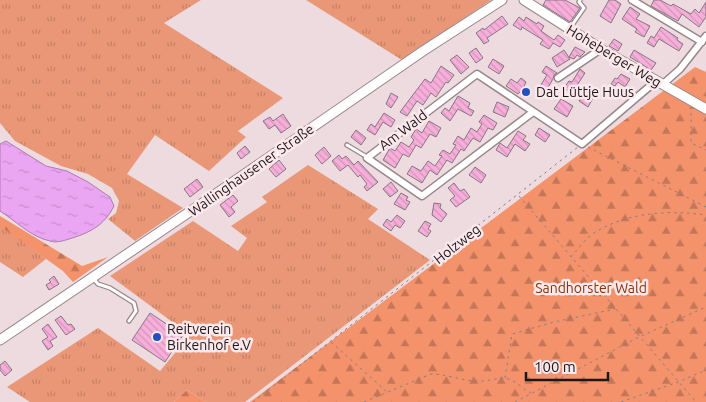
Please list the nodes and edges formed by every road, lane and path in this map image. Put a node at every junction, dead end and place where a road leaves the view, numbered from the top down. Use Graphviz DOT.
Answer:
graph roads {
  1 [pos="502,0"];
  2 [pos="524,0"];
  3 [pos="580,0"];
  4 [pos="632,0"];
  5 [pos="570,29"];
  6 [pos="704,39"];
  7 [pos="601,49"];
  8 [pos="558,78"];
  9 [pos="659,83"];
  10 [pos="706,109"];
  11 [pos="533,112"];
  12 [pos="692,113"];
  13 [pos="582,144"];
  14 [pos="348,145"];
  15 [pos="706,150"];
  16 [pos="367,158"];
  17 [pos="518,196"];
  18 [pos="706,206"];
  19 [pos="706,215"];
  20 [pos="571,257"];
  21 [pos="92,278"];
  22 [pos="706,307"];
  23 [pos="616,309"];
  24 [pos="129,321"];
  25 [pos="639,337"];
  26 [pos="0,340"];
  27 [pos="331,342"];
  28 [pos="706,370"];
  29 [pos="505,378"];
  30 [pos="678,382"];
  31 [pos="386,392"];
  32 [pos="532,393"];
  33 [pos="253,402"];
  34 [pos="364,402"];
  35 [pos="515,402"];
  36 [pos="621,402"];
  37 [pos="696,402"];
  1 -- 21 [label="street, Wallinghausener Straße"];
  2 -- 5 [label="street, Hoheberger Weg"];
  3 -- 5 [label="lane"];
  4 -- 6 [label="street"];
  5 -- 7 [label="street, Hoheberger Weg"];
  6 -- 9 [label="street"];
  7 -- 8 [label="street"];
  7 -- 9 [label="street, Hoheberger Weg"];
  9 -- 10 [label="street, Hoheberger Weg"];
  9 -- 13 [label="street"];
  11 -- 13 [label="street, Am Wald"];
  11 -- 16 [label="street, Am Wald"];
  11 -- 16 [label="street, Am Wald"];
  12 -- 15 [label="path"];
  13 -- 17 [label="path, Holzweg"];
  13 -- 18 [label="path"];
  14 -- 16 [label="lane"];
  17 -- 20 [label="path"];
  17 -- 27 [label="path, Holzweg"];
  19 -- 20 [label="path"];
  20 -- 23 [label="path"];
  21 -- 24 [label="lane"];
  21 -- 26 [label="street, Wallinghausener Straße"];
  22 -- 25 [label="path"];
  23 -- 25 [label="path"];
  23 -- 29 [label="path"];
  25 -- 30 [label="path"];
  25 -- 32 [label="path"];
  27 -- 31 [label="path"];
  27 -- 33 [label="path, Holzweg"];
  28 -- 30 [label="path"];
  29 -- 31 [label="path"];
  29 -- 32 [label="path"];
  30 -- 36 [label="path"];
  30 -- 37 [label="path"];
  31 -- 34 [label="path"];
  32 -- 35 [label="path"];
}
